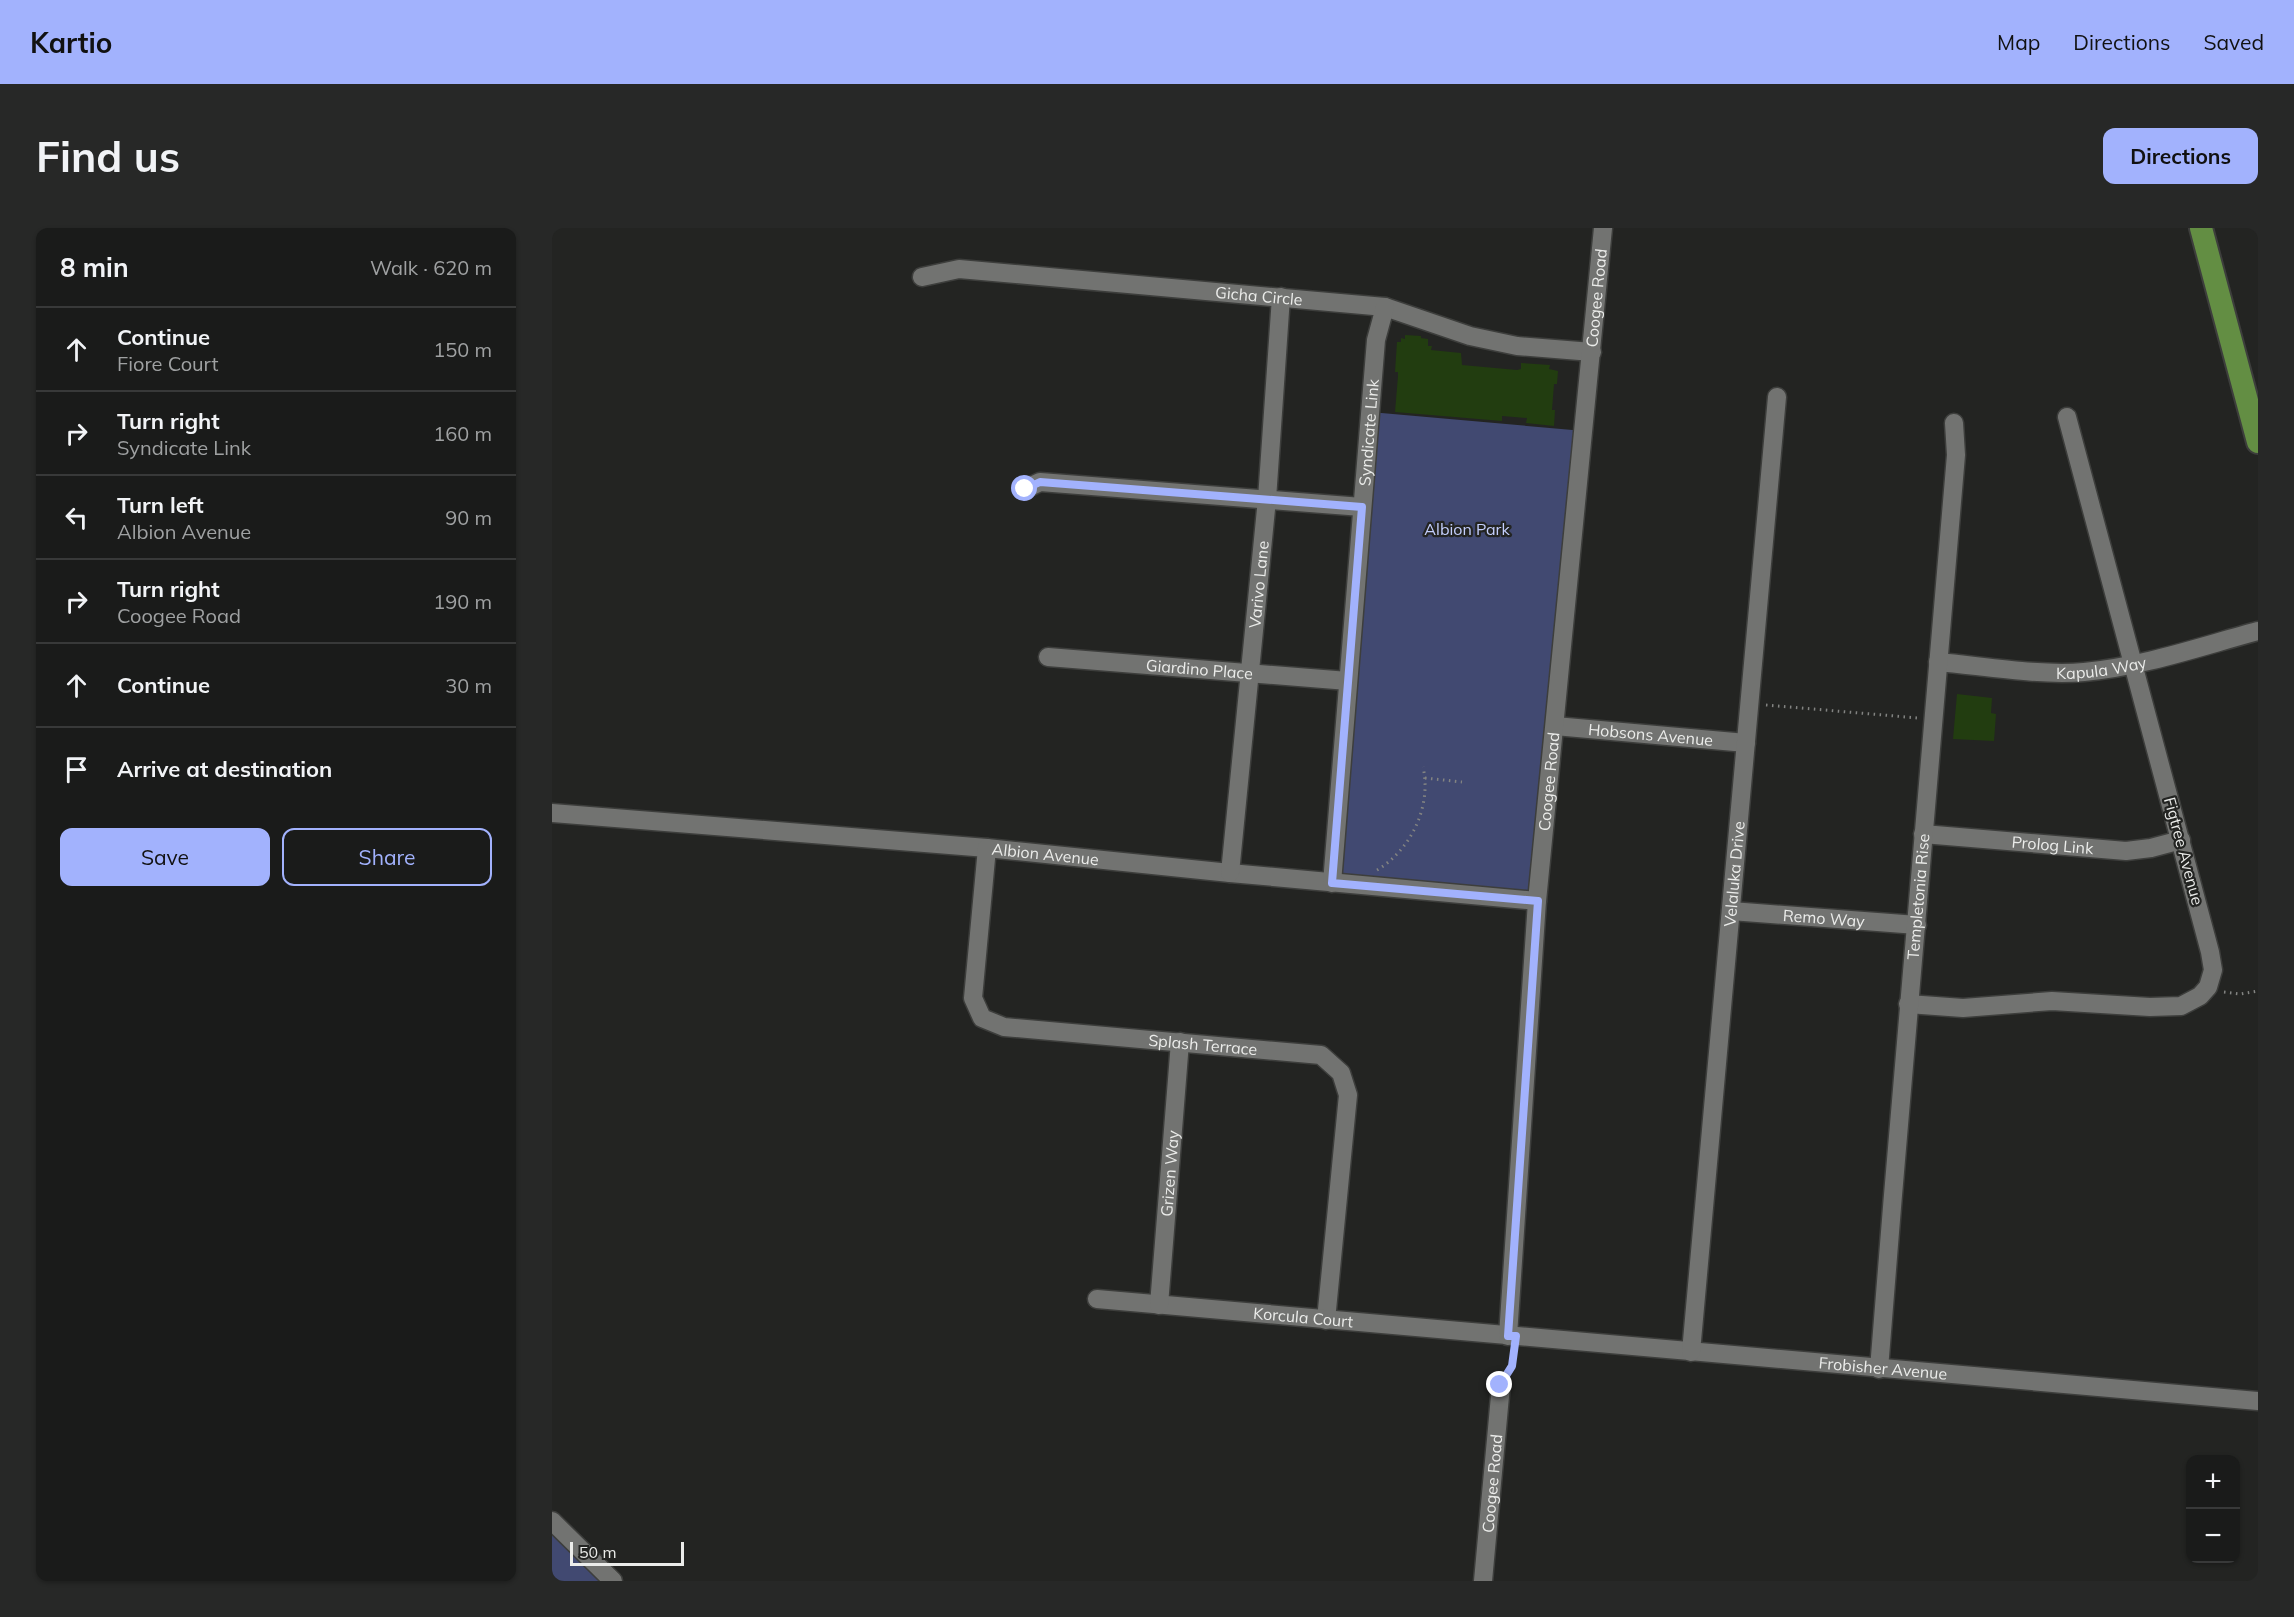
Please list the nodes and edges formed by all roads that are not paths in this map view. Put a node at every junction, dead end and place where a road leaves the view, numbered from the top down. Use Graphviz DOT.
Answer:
graph roads {
  1 [pos="1603,228"];
  2 [pos="2201,228"];
  3 [pos="922,277"];
  4 [pos="1281,297"];
  5 [pos="1385,307"];
  6 [pos="1592,352"];
  7 [pos="1777,397"];
  8 [pos="2067,417"];
  9 [pos="1954,423"];
  10 [pos="2258,442"];
  11 [pos="1025,489"];
  12 [pos="1267,499"];
  13 [pos="1362,507"];
  14 [pos="2258,631"];
  15 [pos="1048,657"];
  16 [pos="1938,662"];
  17 [pos="2133,663"];
  18 [pos="1250,673"];
  19 [pos="1348,681"];
  20 [pos="1555,726"];
  21 [pos="1746,744"];
  22 [pos="552,813"];
  23 [pos="1923,834"];
  24 [pos="2181,840"];
  25 [pos="987,848"];
  26 [pos="1230,873"];
  27 [pos="1332,883"];
  28 [pos="1538,901"];
  29 [pos="1731,911"];
  30 [pos="1917,925"];
  31 [pos="1908,1004"];
  32 [pos="1180,1042"];
  33 [pos="1097,1299"];
  34 [pos="1159,1305"];
  35 [pos="1326,1320"];
  36 [pos="1512,1336"];
  37 [pos="1691,1352"];
  38 [pos="1879,1369"];
  39 [pos="1500,1385"];
  40 [pos="2258,1401"];
  41 [pos="552,1521"];
  42 [pos="613,1581"];
  43 [pos="1483,1581"];
  1 -- 6 [label="street, Coogee Road"];
  2 -- 10 [label="main road"];
  3 -- 4 [label="street, Gicha Circle"];
  4 -- 5 [label="street, Gicha Circle"];
  4 -- 12 [label="street, Varivo Lane"];
  5 -- 6 [label="street, Gicha Circle"];
  5 -- 13 [label="street, Syndicate Link"];
  6 -- 20 [label="street, Coogee Road"];
  7 -- 21 [label="street, Velaluka Drive"];
  8 -- 17 [label="street, Figtree Avenue"];
  9 -- 16 [label="street, Templetonia Rise"];
  11 -- 12 [label="street"];
  12 -- 13 [label="street"];
  12 -- 18 [label="street, Varivo Lane"];
  13 -- 19 [label="street, Syndicate Link"];
  14 -- 17 [label="street, Kapula Way"];
  15 -- 18 [label="street, Giardino Place"];
  16 -- 17 [label="street, Kapula Way"];
  16 -- 23 [label="street, Templetonia Rise"];
  17 -- 24 [label="street, Figtree Avenue"];
  18 -- 19 [label="street, Giardino Place"];
  18 -- 26 [label="street, Varivo Lane"];
  19 -- 27 [label="street, Syndicate Link"];
  20 -- 21 [label="street, Hobsons Avenue"];
  20 -- 28 [label="street, Coogee Road"];
  21 -- 29 [label="street, Velaluka Drive"];
  22 -- 25 [label="street, Albion Avenue"];
  23 -- 24 [label="street, Prolog Link"];
  23 -- 30 [label="street, Templetonia Rise"];
  24 -- 31 [label="street, Figtree Avenue"];
  25 -- 26 [label="street, Albion Avenue"];
  25 -- 32 [label="street, Splash Terrace"];
  26 -- 27 [label="street, Albion Avenue"];
  27 -- 28 [label="street, Albion Avenue"];
  28 -- 36 [label="street, Coogee Road"];
  29 -- 30 [label="street, Remo Way"];
  29 -- 37 [label="street, Velaluka Drive"];
  30 -- 31 [label="street, Templetonia Rise"];
  31 -- 38 [label="street, Templetonia Rise"];
  32 -- 34 [label="street, Grizen Way"];
  32 -- 35 [label="street, Splash Terrace"];
  33 -- 34 [label="street, Korcula Court"];
  34 -- 35 [label="street, Korcula Court"];
  35 -- 36 [label="street, Korcula Court"];
  36 -- 37 [label="street, Frobisher Avenue"];
  37 -- 38 [label="street, Frobisher Avenue"];
  38 -- 40 [label="street, Frobisher Avenue"];
  39 -- 43 [label="street, Coogee Road"];
  41 -- 42 [label="street"];
}
